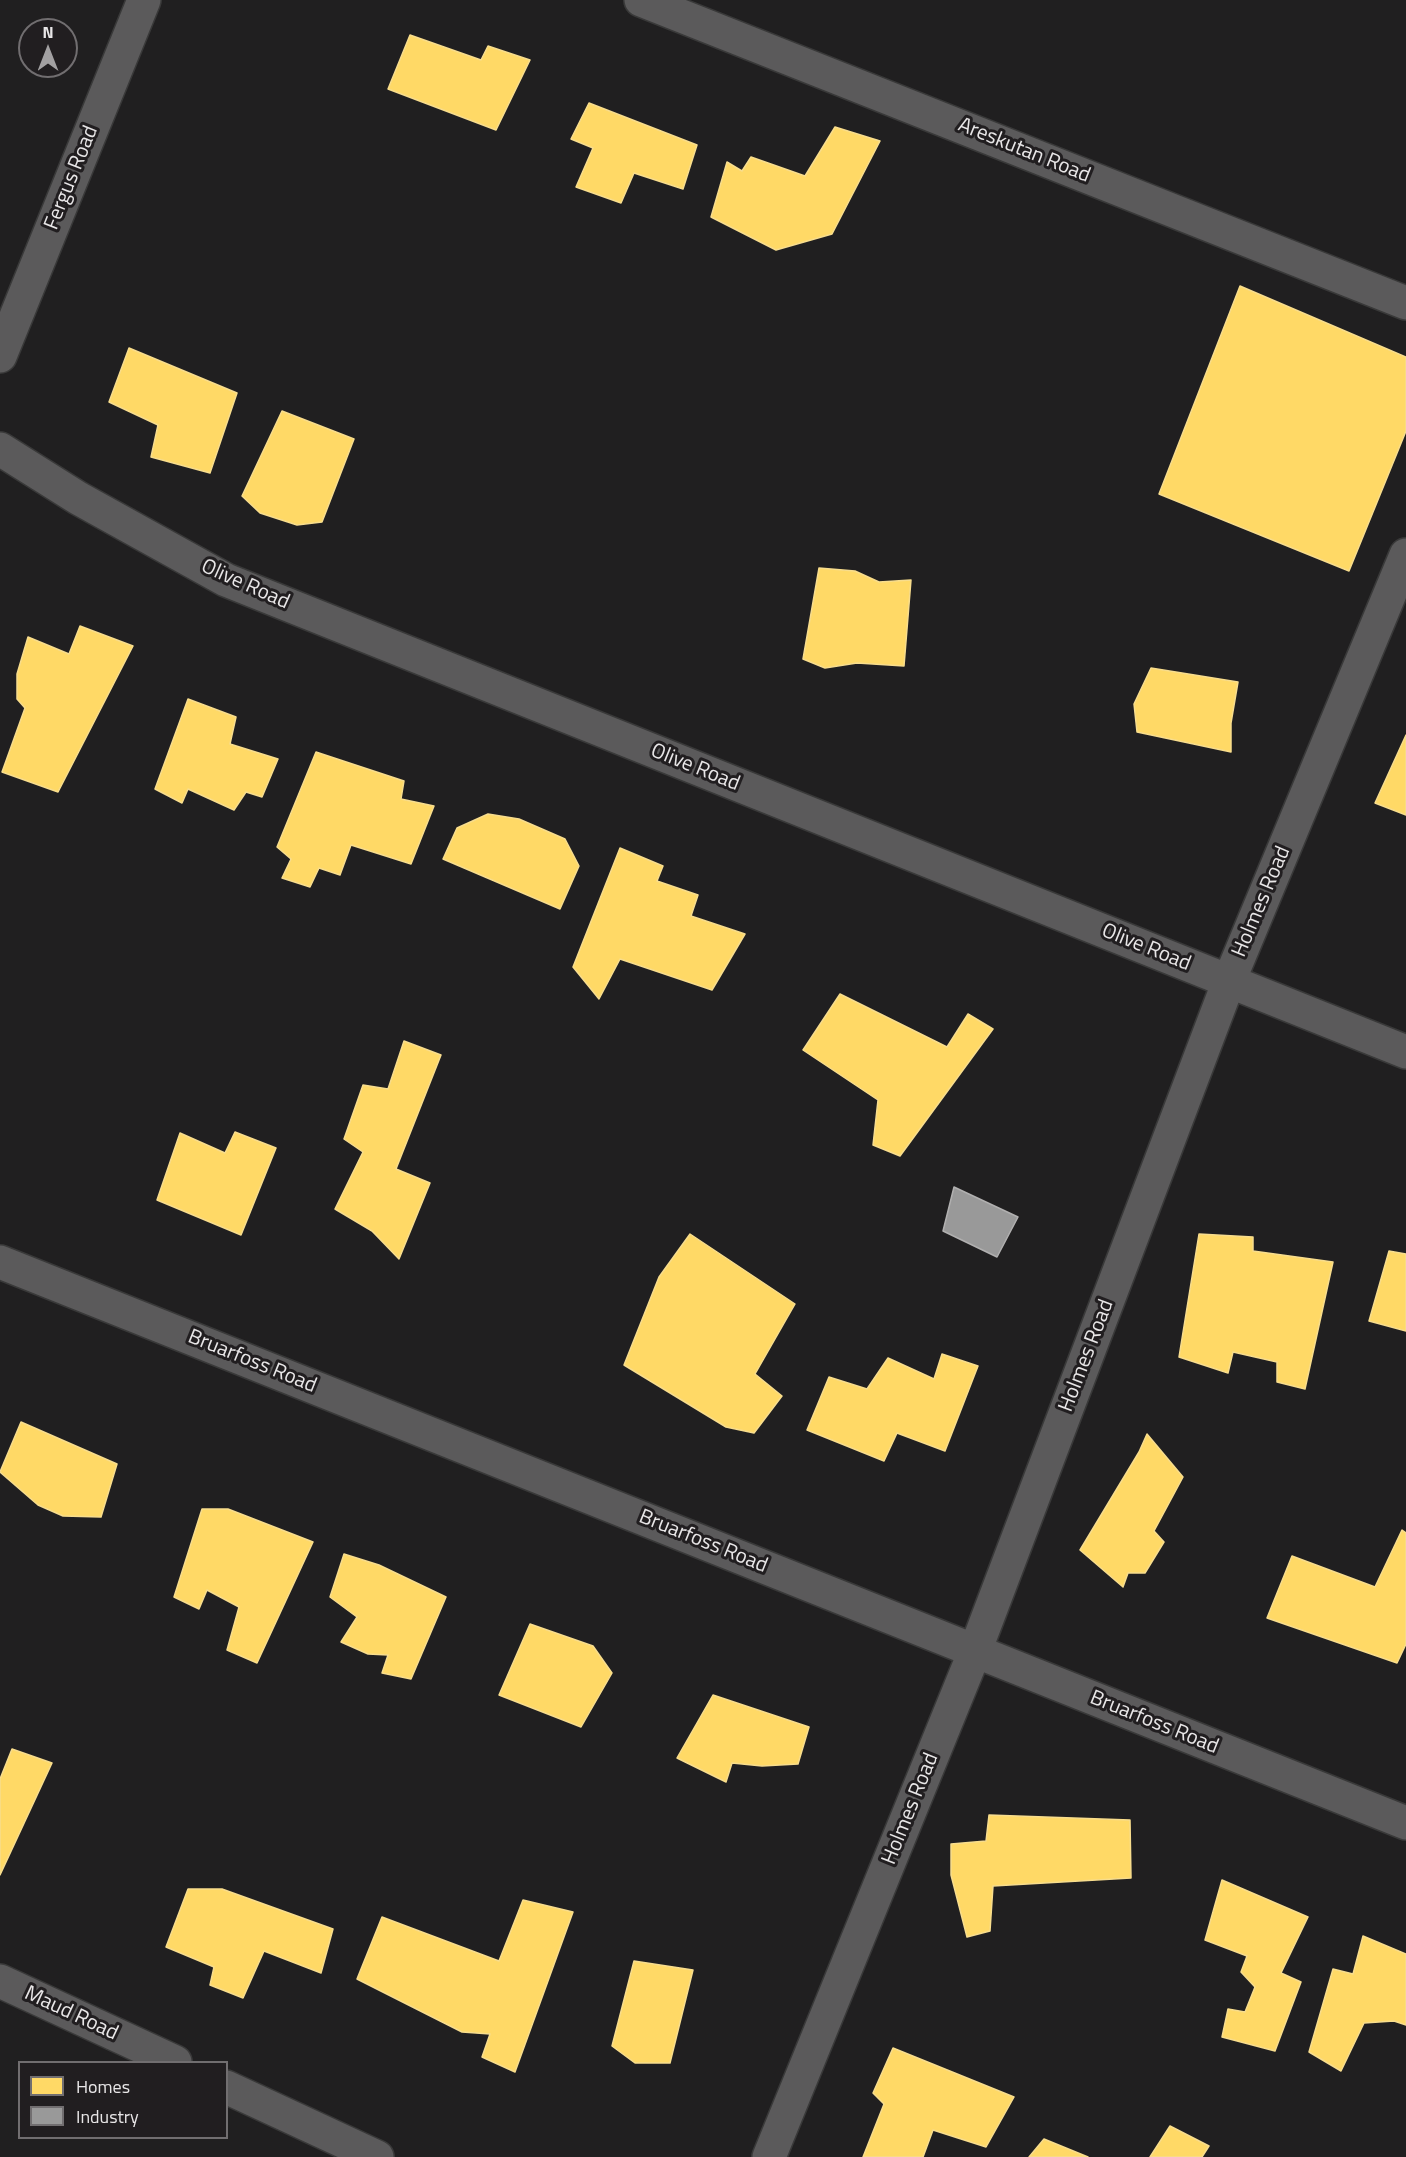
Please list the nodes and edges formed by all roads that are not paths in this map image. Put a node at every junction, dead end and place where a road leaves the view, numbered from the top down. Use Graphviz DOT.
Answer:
graph roads {
  1 [pos="144,0"];
  2 [pos="641,0"];
  3 [pos="1406,303"];
  4 [pos="0,356"];
  5 [pos="0,449"];
  6 [pos="1406,555"];
  7 [pos="1229,981"];
  8 [pos="1406,1052"];
  9 [pos="0,1262"];
  10 [pos="975,1651"];
  11 [pos="1406,1823"];
  12 [pos="0,1981"];
  13 [pos="172,2061"];
  14 [pos="228,2088"];
  15 [pos="377,2157"];
  16 [pos="769,2157"];
  1 -- 4 [label="street, Fergus Road"];
  2 -- 3 [label="street, Areskutan Road"];
  5 -- 7 [label="street, Olive Road"];
  6 -- 7 [label="street, Holmes Road"];
  7 -- 8 [label="street, Olive Road"];
  7 -- 10 [label="street, Holmes Road"];
  9 -- 10 [label="street, Bruarfoss Road"];
  10 -- 11 [label="street, Bruarfoss Road"];
  10 -- 16 [label="street, Holmes Road"];
  12 -- 13 [label="street, Maud Road"];
  14 -- 15 [label="street"];
}
